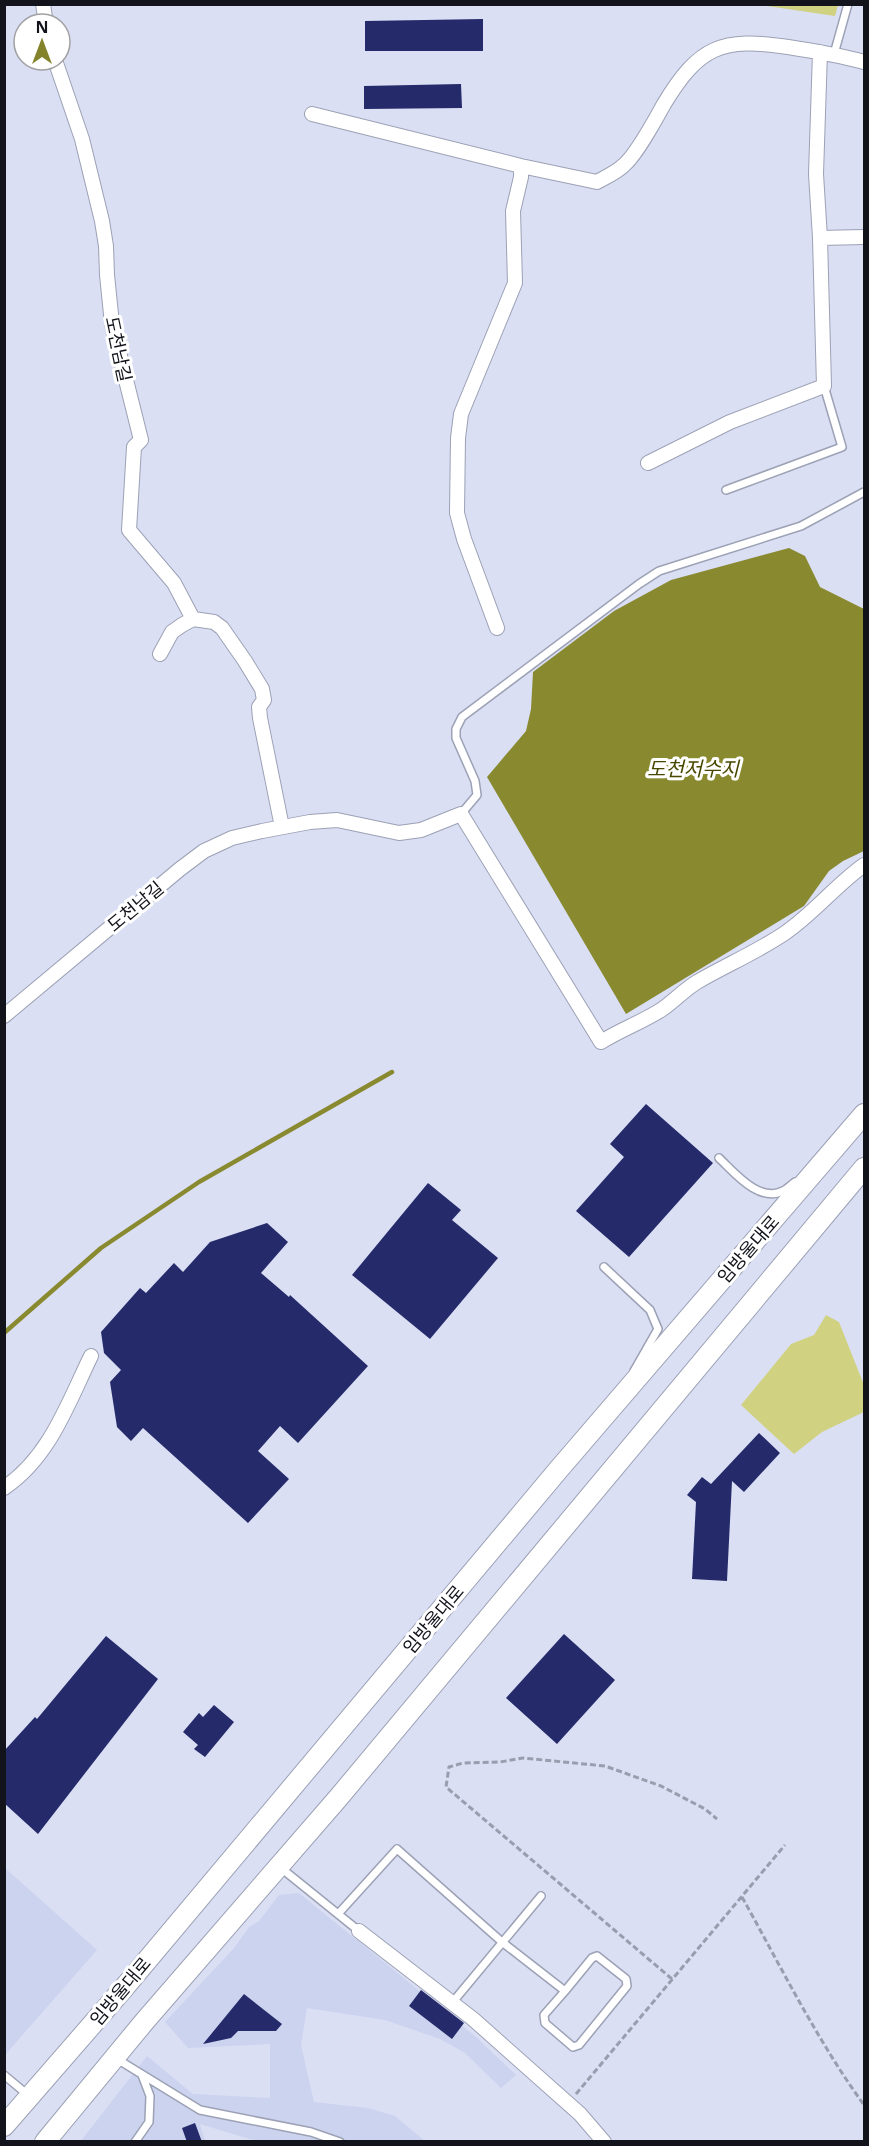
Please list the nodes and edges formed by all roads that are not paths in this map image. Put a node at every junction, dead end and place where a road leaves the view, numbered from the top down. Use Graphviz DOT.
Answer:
graph roads {
  1 [pos="848,4"];
  2 [pos="820,52"];
  3 [pos="834,54"];
  4 [pos="864,62"];
  5 [pos="59,72"];
  6 [pos="312,114"];
  7 [pos="521,166"];
  8 [pos="864,237"];
  9 [pos="820,238"];
  10 [pos="824,386"];
  11 [pos="648,463"];
  12 [pos="726,490"];
  13 [pos="864,492"];
  14 [pos="193,619"];
  15 [pos="497,628"];
  16 [pos="160,654"];
  17 [pos="461,814"];
  18 [pos="282,827"];
  19 [pos="864,865"];
  20 [pos="4,1016"];
  21 [pos="864,1114"];
  22 [pos="830,1155"];
  23 [pos="719,1158"];
  24 [pos="864,1168"];
  25 [pos="604,1267"];
  26 [pos="91,1356"];
  27 [pos="625,1392"];
  28 [pos="4,1488"];
  29 [pos="279,1867"];
  30 [pos="541,1896"];
  31 [pos="338,1914"];
  32 [pos="359,1931"];
  33 [pos="502,1942"];
  34 [pos="565,1990"];
  35 [pos="452,2002"];
  36 [pos="114,2058"];
  37 [pos="4,2075"];
  38 [pos="142,2075"];
  39 [pos="30,2097"];
  40 [pos="4,2126"];
  41 [pos="47,2140"];
  42 [pos="135,2142"];
  43 [pos="340,2142"];
  44 [pos="604,2142"];
  1 -- 3 [label="lane"];
  2 -- 3 [label="street"];
  2 -- 7 [label="street"];
  2 -- 9 [label="street"];
  3 -- 4 [label="street"];
  5 -- 14 [label="street, 도천남길"];
  6 -- 7 [label="street"];
  7 -- 15 [label="street"];
  8 -- 9 [label="street"];
  9 -- 10 [label="street"];
  10 -- 11 [label="street"];
  10 -- 12 [label="lane"];
  13 -- 17 [label="lane"];
  14 -- 16 [label="street"];
  14 -- 18 [label="street"];
  17 -- 18 [label="street, 도천남길"];
  17 -- 19 [label="street"];
  18 -- 20 [label="street, 도천남길"];
  21 -- 22 [label="main road, 임방울대로"];
  22 -- 23 [label="lane"];
  22 -- 27 [label="main road, 임방울대로"];
  24 -- 29 [label="main road, 임방울대로"];
  25 -- 27 [label="lane"];
  26 -- 28 [label="street"];
  27 -- 39 [label="main road, 임방울대로"];
  29 -- 31 [label="lane"];
  29 -- 36 [label="main road, 임방울대로"];
  30 -- 33 [label="lane"];
  31 -- 32 [label="lane"];
  31 -- 33 [label="lane"];
  32 -- 35 [label="street"];
  33 -- 34 [label="lane"];
  33 -- 35 [label="lane"];
  34 -- 34 [label="lane"];
  35 -- 44 [label="street"];
  36 -- 38 [label="lane"];
  36 -- 41 [label="main road, 임방울대로"];
  37 -- 39 [label="lane"];
  38 -- 42 [label="lane"];
  38 -- 43 [label="lane"];
  39 -- 40 [label="main road, 임방울대로"];
}
